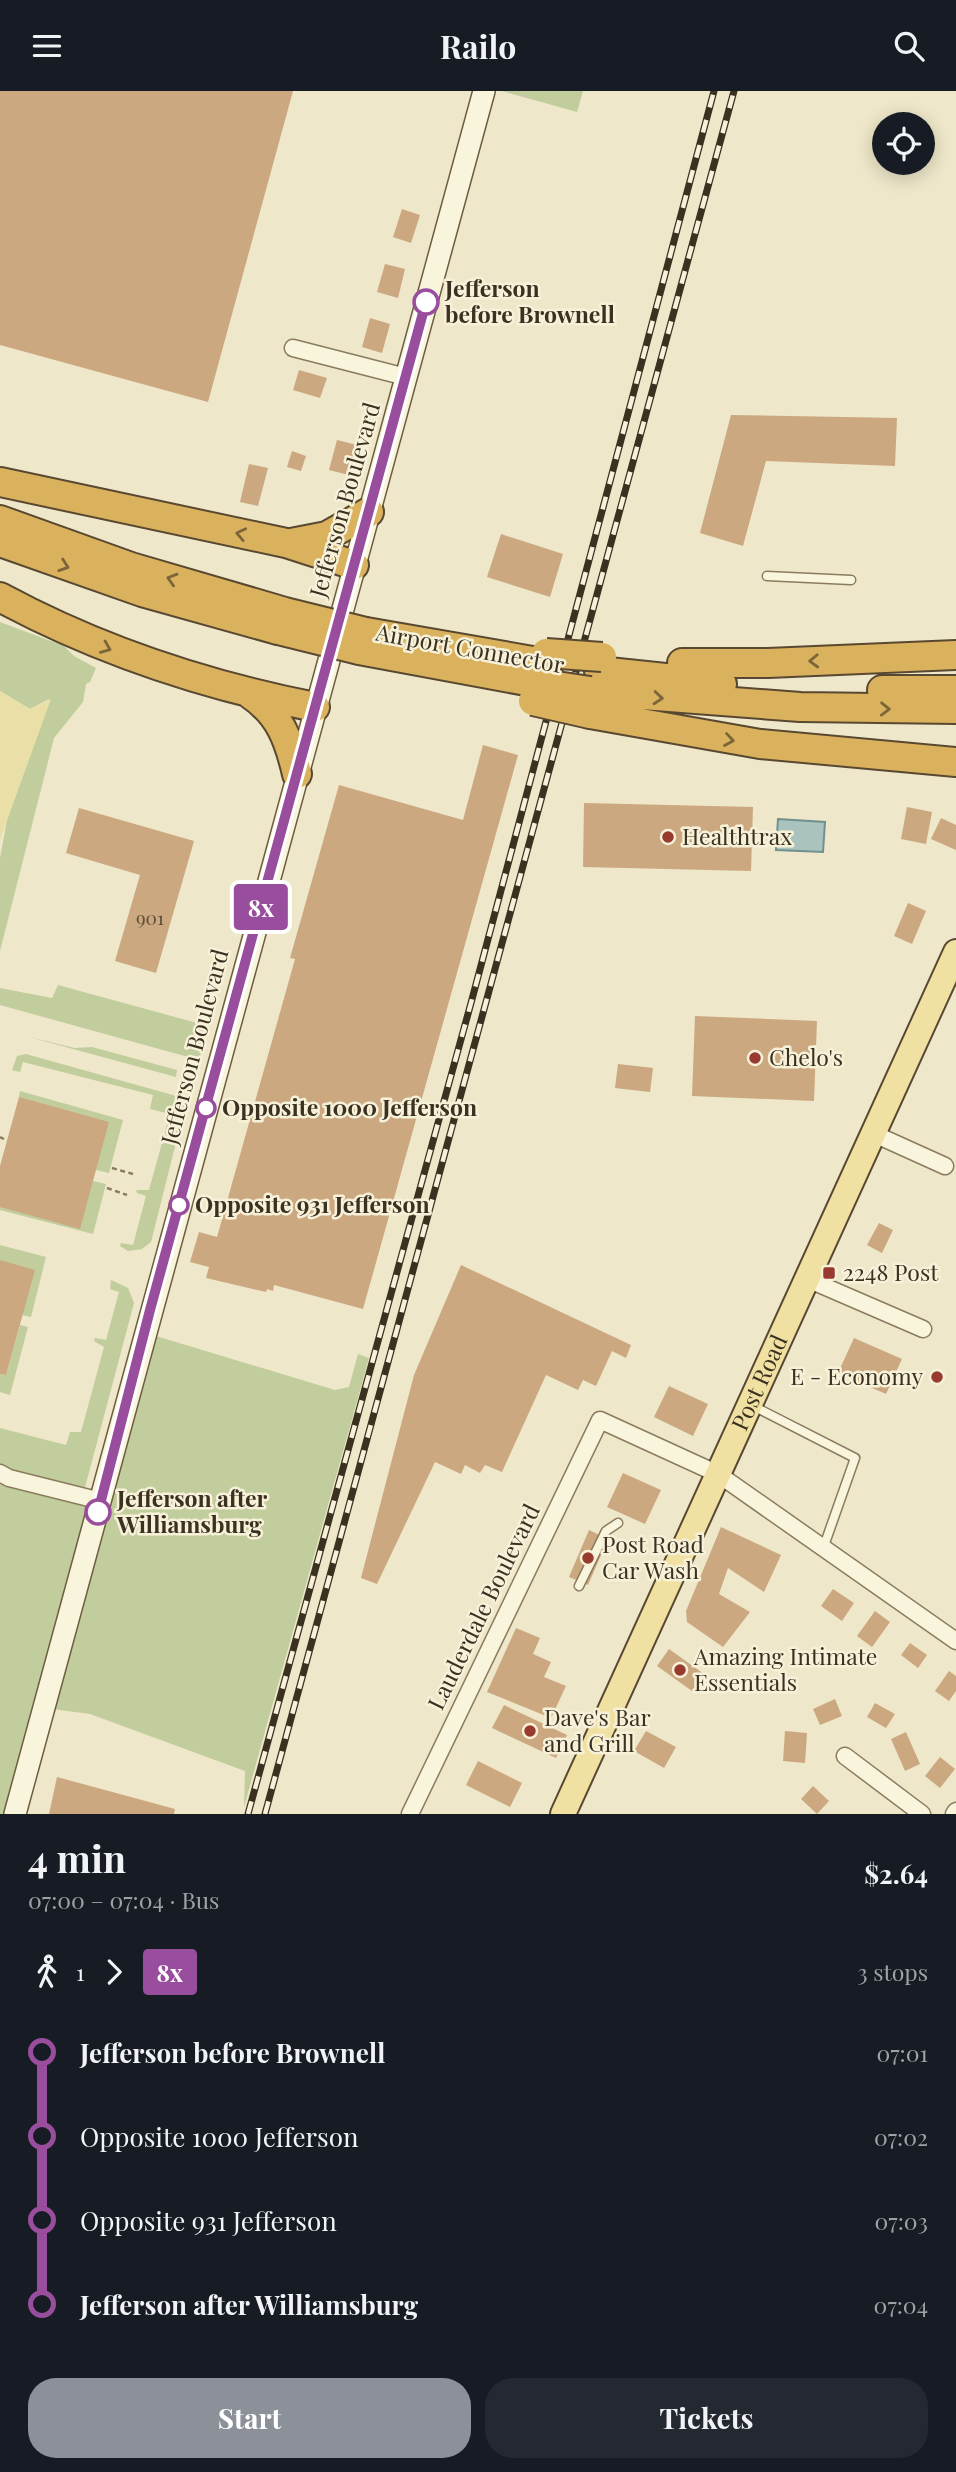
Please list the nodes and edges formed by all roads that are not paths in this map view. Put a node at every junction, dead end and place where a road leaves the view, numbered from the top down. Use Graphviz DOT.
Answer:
graph roads {
  1 [pos="484,91"];
  2 [pos="293,348"];
  3 [pos="406,377"];
  4 [pos="0,482"];
  5 [pos="369,512"];
  6 [pos="0,520"];
  7 [pos="0,542"];
  8 [pos="286,543"];
  9 [pos="354,565"];
  10 [pos="767,576"];
  11 [pos="851,580"];
  12 [pos="0,597"];
  13 [pos="281,621"];
  14 [pos="366,645"];
  15 [pos="956,655"];
  16 [pos="540,675"];
  17 [pos="595,683"];
  18 [pos="956,690"];
  19 [pos="247,693"];
  20 [pos="315,707"];
  21 [pos="956,709"];
  22 [pos="956,762"];
  23 [pos="297,774"];
  24 [pos="956,952"];
  25 [pos="872,1133"];
  26 [pos="944,1166"];
  27 [pos="805,1278"];
  28 [pos="923,1329"];
  29 [pos="750,1405"];
  30 [pos="0,1473"];
  31 [pos="719,1474"];
  32 [pos="101,1501"];
  33 [pos="618,1523"];
  34 [pos="824,1546"];
  35 [pos="579,1586"];
  36 [pos="956,1640"];
  37 [pos="845,1756"];
  38 [pos="15,1814"];
  39 [pos="410,1814"];
  40 [pos="563,1814"];
  41 [pos="922,1814"];
  1 -- 3 [label="main road, Jefferson Boulevard"];
  2 -- 3 [label="street"];
  3 -- 5 [label="main road, Jefferson Boulevard"];
  8 -- 4 [label="highway, one-way"];
  5 -- 8 [label="highway"];
  5 -- 9 [label="main road, Jefferson Boulevard"];
  13 -- 6 [label="highway, Airport Connector, one-way"];
  7 -- 13 [label="highway, Airport Connector, one-way"];
  8 -- 9 [label="highway"];
  9 -- 20 [label="main road, Jefferson Boulevard"];
  10 -- 11 [label="lane"];
  12 -- 19 [label="highway, one-way"];
  13 -- 14 [label="highway, Airport Connector, bridge"];
  14 -- 16 [label="highway, Airport Connector"];
  14 -- 16 [label="highway"];
  15 -- 17 [label="highway, one-way"];
  16 -- 17 [label="highway, bridge"];
  16 -- 17 [label="highway, Airport Connector"];
  17 -- 18 [label="highway, Airport Connector"];
  17 -- 21 [label="highway, Airport Connector, one-way"];
  17 -- 22 [label="highway, one-way"];
  19 -- 20 [label="highway"];
  19 -- 23 [label="highway"];
  20 -- 23 [label="main road, Jefferson Boulevard"];
  23 -- 32 [label="main road, Jefferson Boulevard"];
  24 -- 25 [label="main road, Post Road"];
  25 -- 26 [label="street"];
  25 -- 27 [label="main road, Post Road"];
  27 -- 28 [label="street"];
  27 -- 29 [label="main road, Post Road"];
  29 -- 31 [label="main road, Post Road"];
  29 -- 34 [label="lane"];
  30 -- 32 [label="street"];
  31 -- 34 [label="street"];
  31 -- 39 [label="street, Lauderdale Boulevard"];
  31 -- 40 [label="main road, Post Road"];
  32 -- 38 [label="main road, Jefferson Boulevard"];
  33 -- 35 [label="lane"];
  34 -- 36 [label="street"];
  37 -- 41 [label="street"];
}
